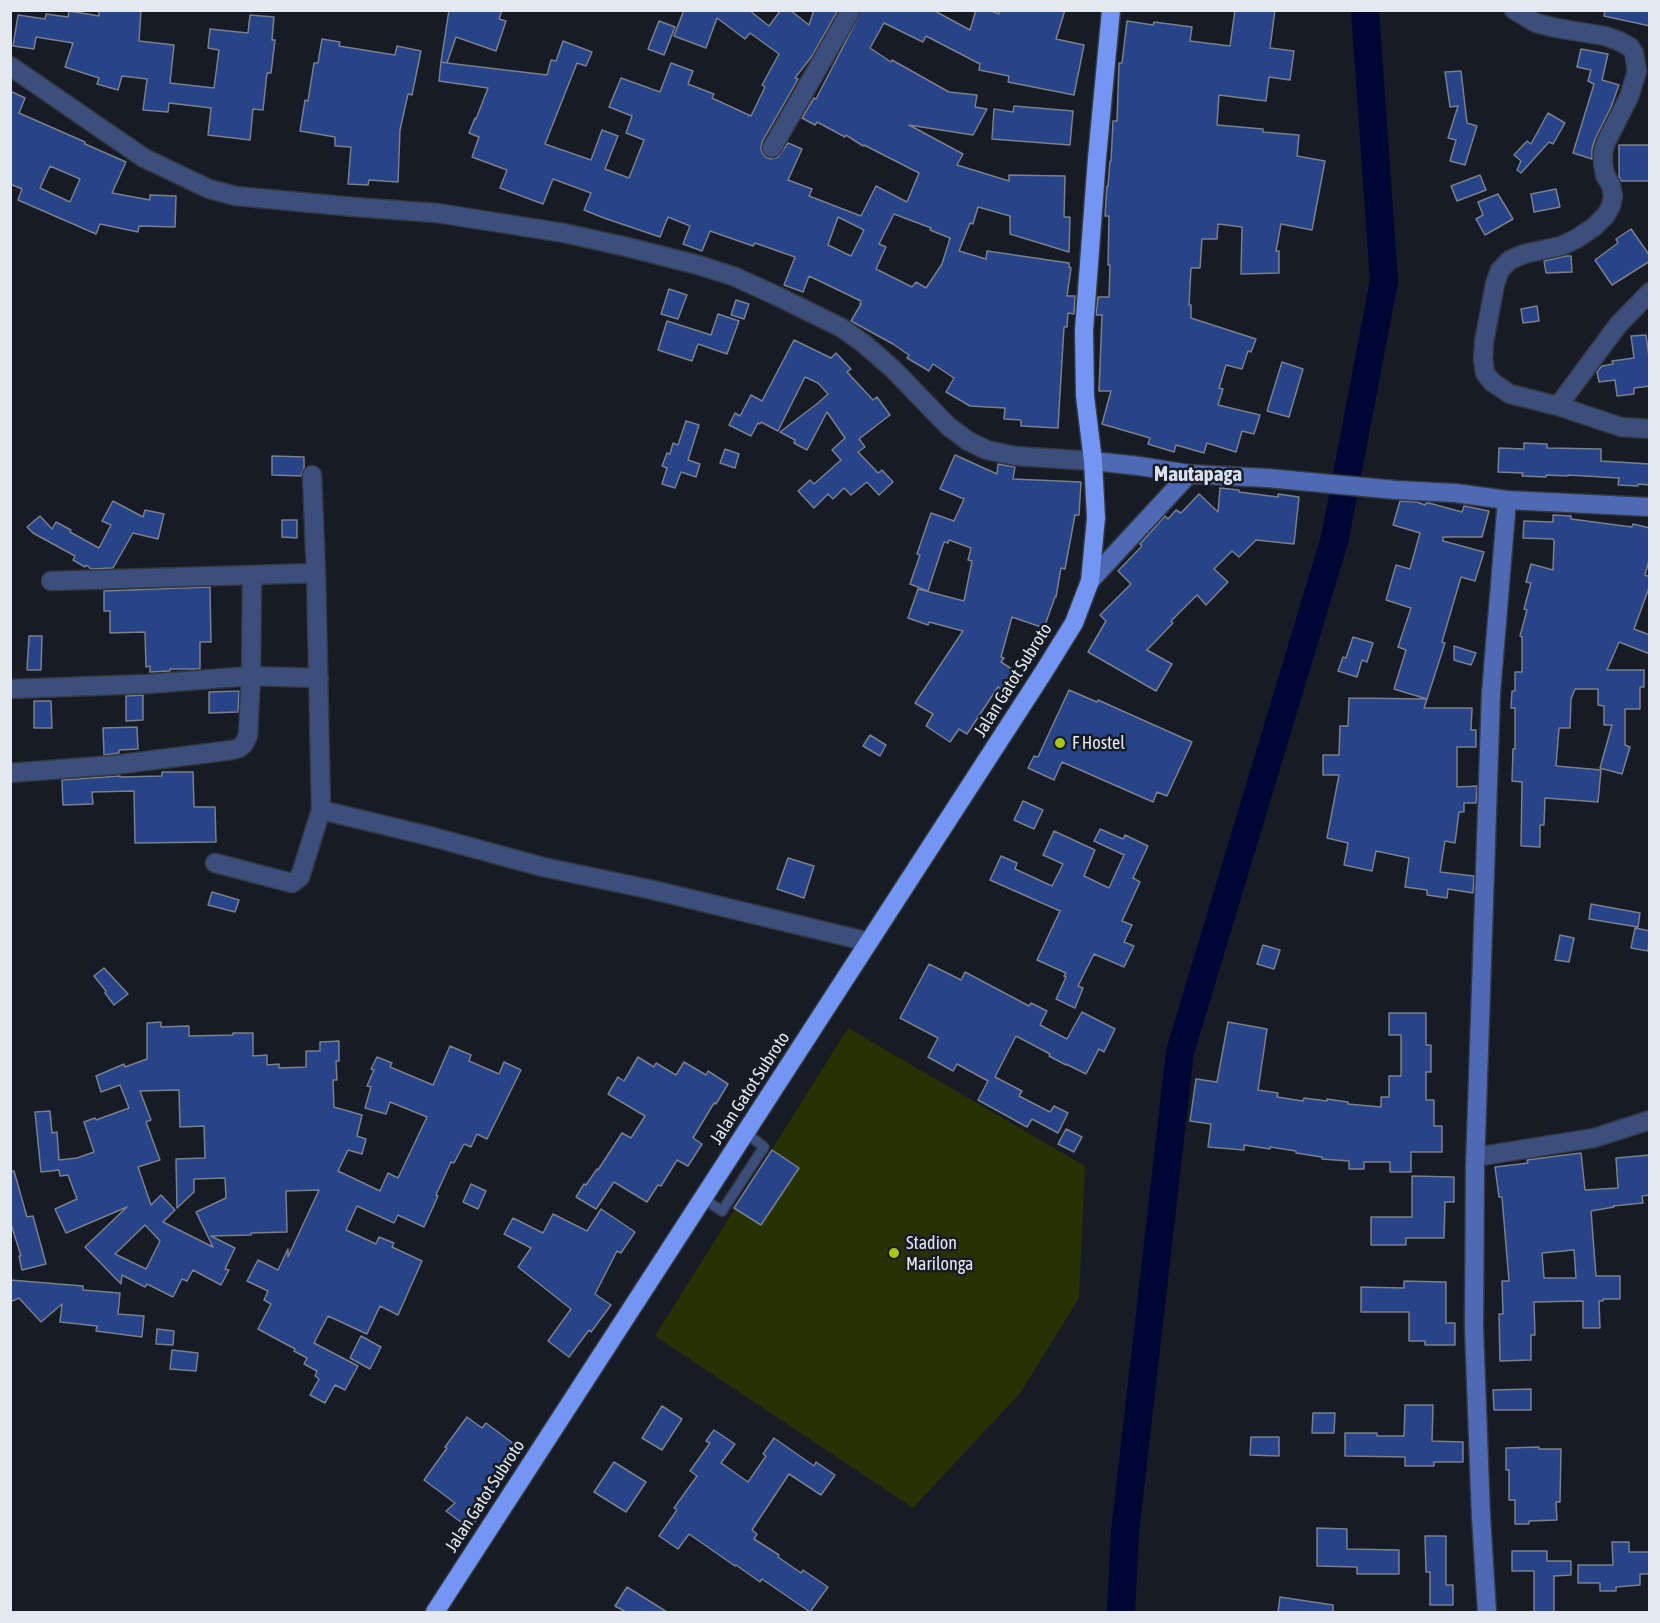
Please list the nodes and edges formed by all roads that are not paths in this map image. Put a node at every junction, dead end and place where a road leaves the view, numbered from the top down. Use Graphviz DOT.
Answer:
graph roads {
  1 [pos="851,10"];
  2 [pos="1111,10"];
  3 [pos="1514,10"];
  4 [pos="1643,60"];
  5 [pos="10,66"];
  6 [pos="772,148"];
  7 [pos="1650,292"];
  8 [pos="1558,406"];
  9 [pos="1650,429"];
  10 [pos="1093,461"];
  11 [pos="1189,474"];
  12 [pos="312,475"];
  13 [pos="1507,500"];
  14 [pos="1650,507"];
  15 [pos="316,573"];
  16 [pos="252,575"];
  17 [pos="51,581"];
  18 [pos="1090,581"];
  19 [pos="251,676"];
  20 [pos="319,678"];
  21 [pos="10,689"];
  22 [pos="10,773"];
  23 [pos="321,810"];
  24 [pos="215,863"];
  25 [pos="869,942"];
  26 [pos="1650,1120"];
  27 [pos="1475,1157"];
  28 [pos="435,1612"];
  29 [pos="1487,1612"];
  1 -- 6 [label="street"];
  2 -- 10 [label="highway, Jalan Gatot Subroto"];
  3 -- 4 [label="street"];
  4 -- 8 [label="street"];
  5 -- 10 [label="street"];
  7 -- 8 [label="street"];
  8 -- 9 [label="street"];
  10 -- 11 [label="street"];
  10 -- 18 [label="highway, Jalan Gatot Subroto"];
  11 -- 13 [label="street"];
  11 -- 18 [label="street"];
  12 -- 15 [label="street"];
  13 -- 14 [label="street"];
  13 -- 27 [label="street"];
  15 -- 16 [label="street"];
  15 -- 20 [label="street"];
  16 -- 17 [label="street"];
  16 -- 19 [label="street"];
  18 -- 25 [label="highway, Jalan Gatot Subroto"];
  19 -- 20 [label="street"];
  19 -- 21 [label="street"];
  19 -- 22 [label="street"];
  20 -- 23 [label="street"];
  23 -- 24 [label="street"];
  23 -- 25 [label="street"];
  25 -- 28 [label="highway, Jalan Gatot Subroto"];
  26 -- 27 [label="street"];
  27 -- 29 [label="street"];
}
